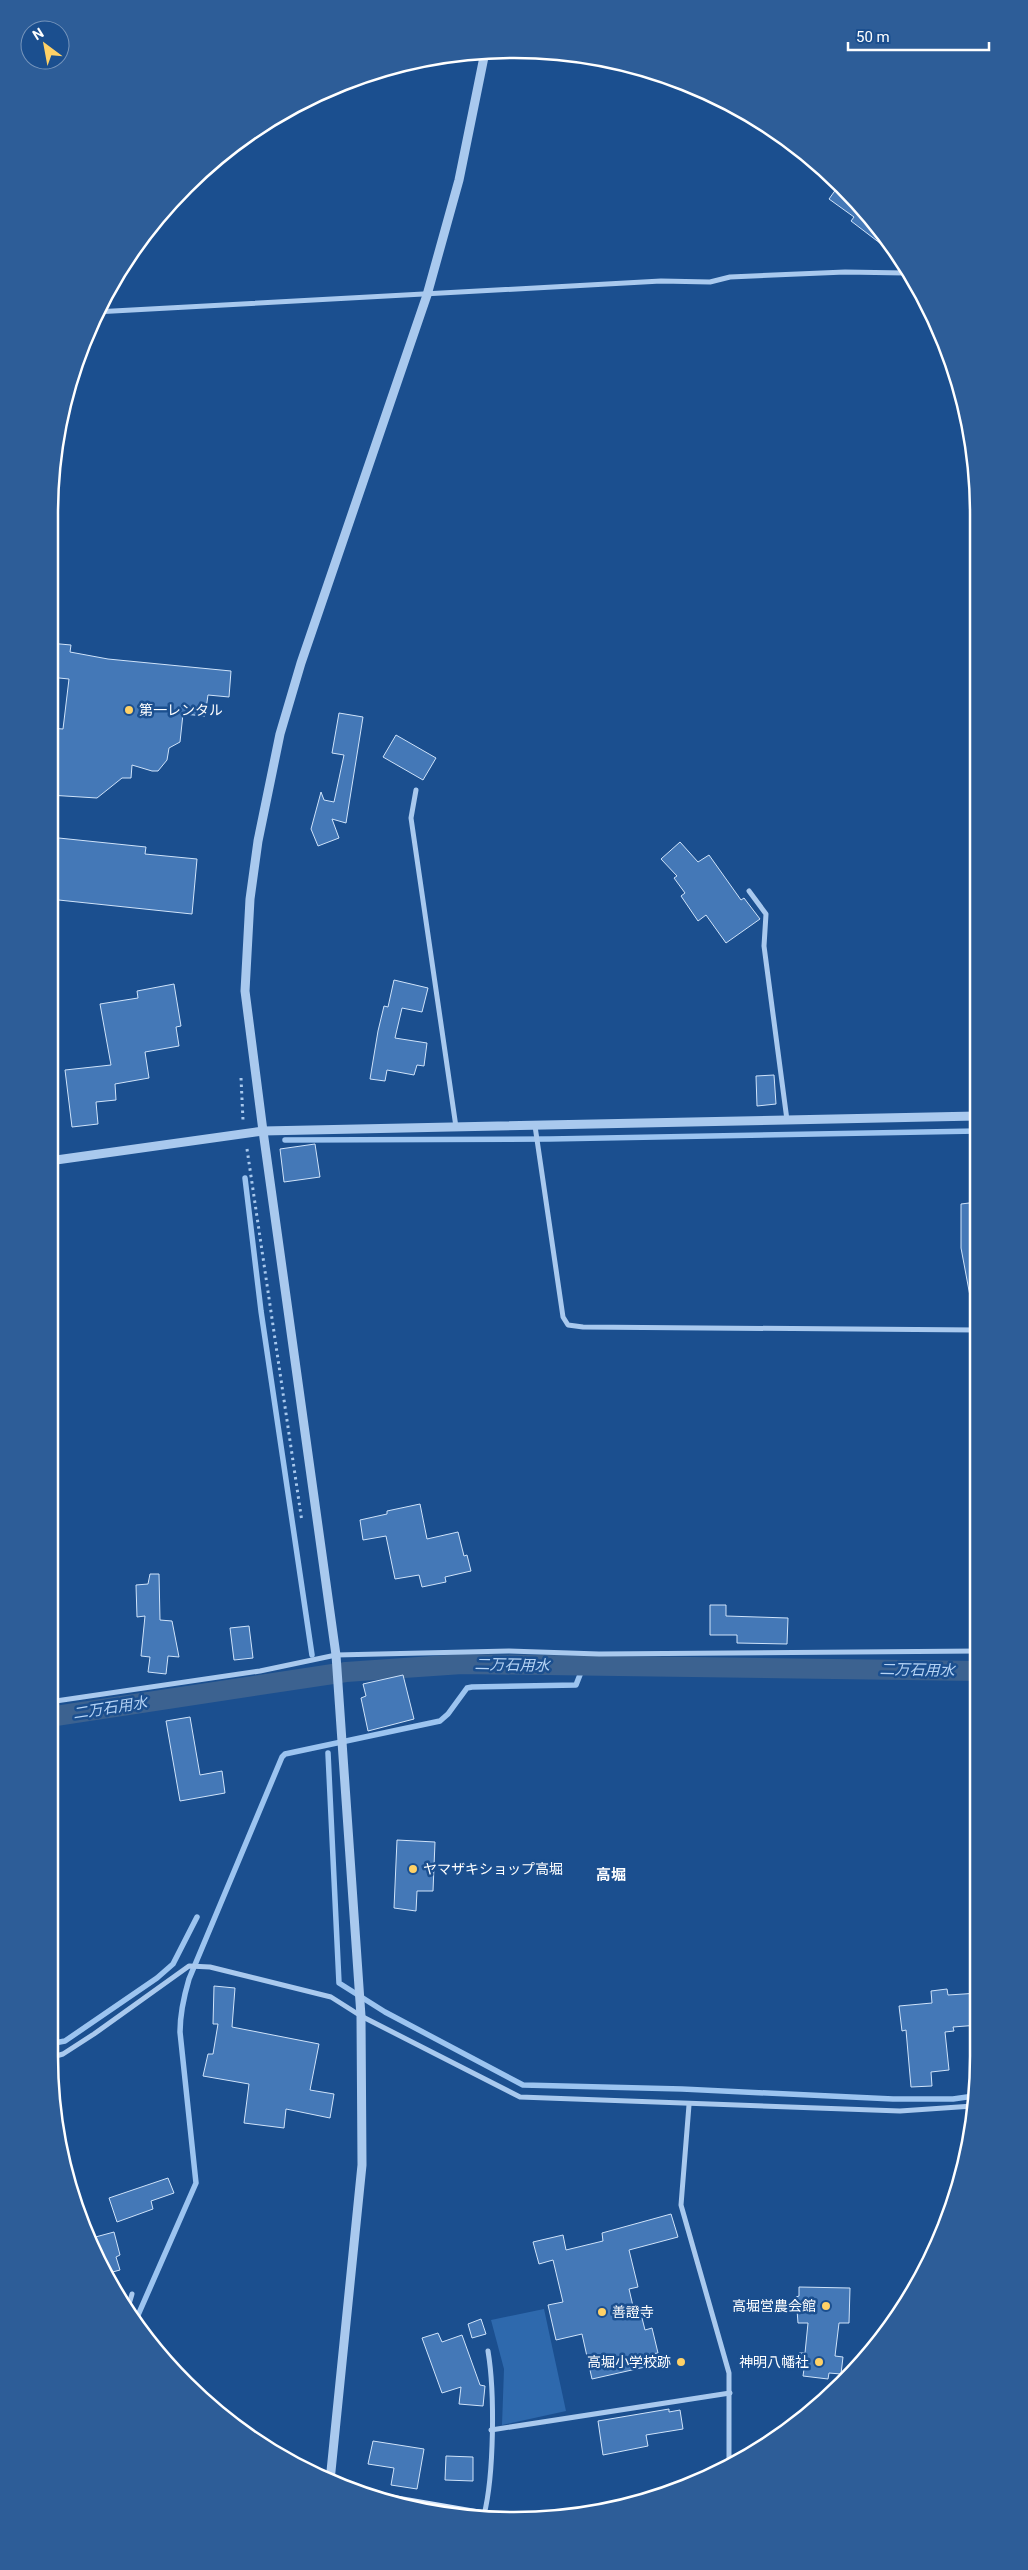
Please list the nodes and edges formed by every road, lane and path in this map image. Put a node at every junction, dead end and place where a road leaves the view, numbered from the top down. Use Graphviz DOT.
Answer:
graph roads {
  1 [pos="484,58"];
  2 [pos="901,273"];
  3 [pos="427,295"];
  4 [pos="105,311"];
  5 [pos="416,790"];
  6 [pos="749,891"];
  7 [pos="970,1116"];
  8 [pos="787,1120"];
  9 [pos="456,1126"];
  10 [pos="535,1126"];
  11 [pos="263,1131"];
  12 [pos="247,1149"];
  13 [pos="58,1160"];
  14 [pos="970,1330"];
  15 [pos="303,1532"];
  16 [pos="970,1651"];
  17 [pos="336,1655"];
  18 [pos="58,1701"];
  19 [pos="361,2016"];
  20 [pos="58,2055"];
  21 [pos="689,2104"];
  22 [pos="968,2106"];
  23 [pos="132,2294"];
  24 [pos="130,2302"];
  25 [pos="488,2352"];
  26 [pos="730,2393"];
  27 [pos="491,2430"];
  28 [pos="729,2458"];
  29 [pos="331,2474"];
  30 [pos="486,2512"];
  1 -- 3 [label="street"];
  2 -- 3 [label="street"];
  3 -- 4 [label="street"];
  3 -- 11 [label="street"];
  5 -- 9 [label="street"];
  6 -- 8 [label="street"];
  7 -- 8 [label="street"];
  8 -- 10 [label="street"];
  9 -- 10 [label="street"];
  9 -- 11 [label="street"];
  10 -- 14 [label="street"];
  11 -- 13 [label="street"];
  11 -- 17 [label="street"];
  12 -- 15 [label="path"];
  16 -- 17 [label="street"];
  17 -- 18 [label="street"];
  17 -- 19 [label="street"];
  19 -- 20 [label="street"];
  19 -- 21 [label="street"];
  19 -- 29 [label="street"];
  21 -- 22 [label="street"];
  21 -- 26 [label="street"];
  23 -- 24 [label="street"];
  25 -- 27 [label="street"];
  26 -- 27 [label="street"];
  26 -- 28 [label="street"];
  27 -- 30 [label="street"];
}
